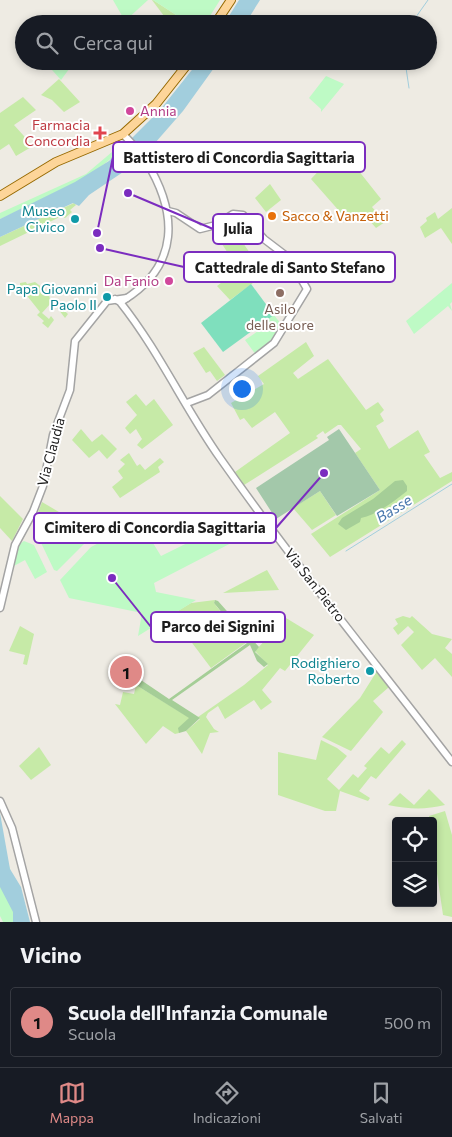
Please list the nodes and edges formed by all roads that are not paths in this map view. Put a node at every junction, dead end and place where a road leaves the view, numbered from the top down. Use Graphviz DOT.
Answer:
graph roads {
  1 [pos="231,0"];
  2 [pos="221,15"];
  3 [pos="183,70"];
  4 [pos="126,137"];
  5 [pos="0,196"];
  6 [pos="168,211"];
  7 [pos="121,300"];
  8 [pos="187,403"];
  9 [pos="0,608"];
  10 [pos="452,762"];
  11 [pos="0,801"];
  12 [pos="36,922"];
  1 -- 2 [label="main road"];
  3 -- 4 [label="main road"];
  4 -- 5 [label="main road"];
  4 -- 6 [label="street"];
  6 -- 7 [label="street"];
  6 -- 8 [label="street"];
  7 -- 8 [label="street, Via San Pietro"];
  7 -- 9 [label="street, Via Claudia"];
  8 -- 10 [label="street, Via San Pietro"];
  11 -- 12 [label="street"];
}
